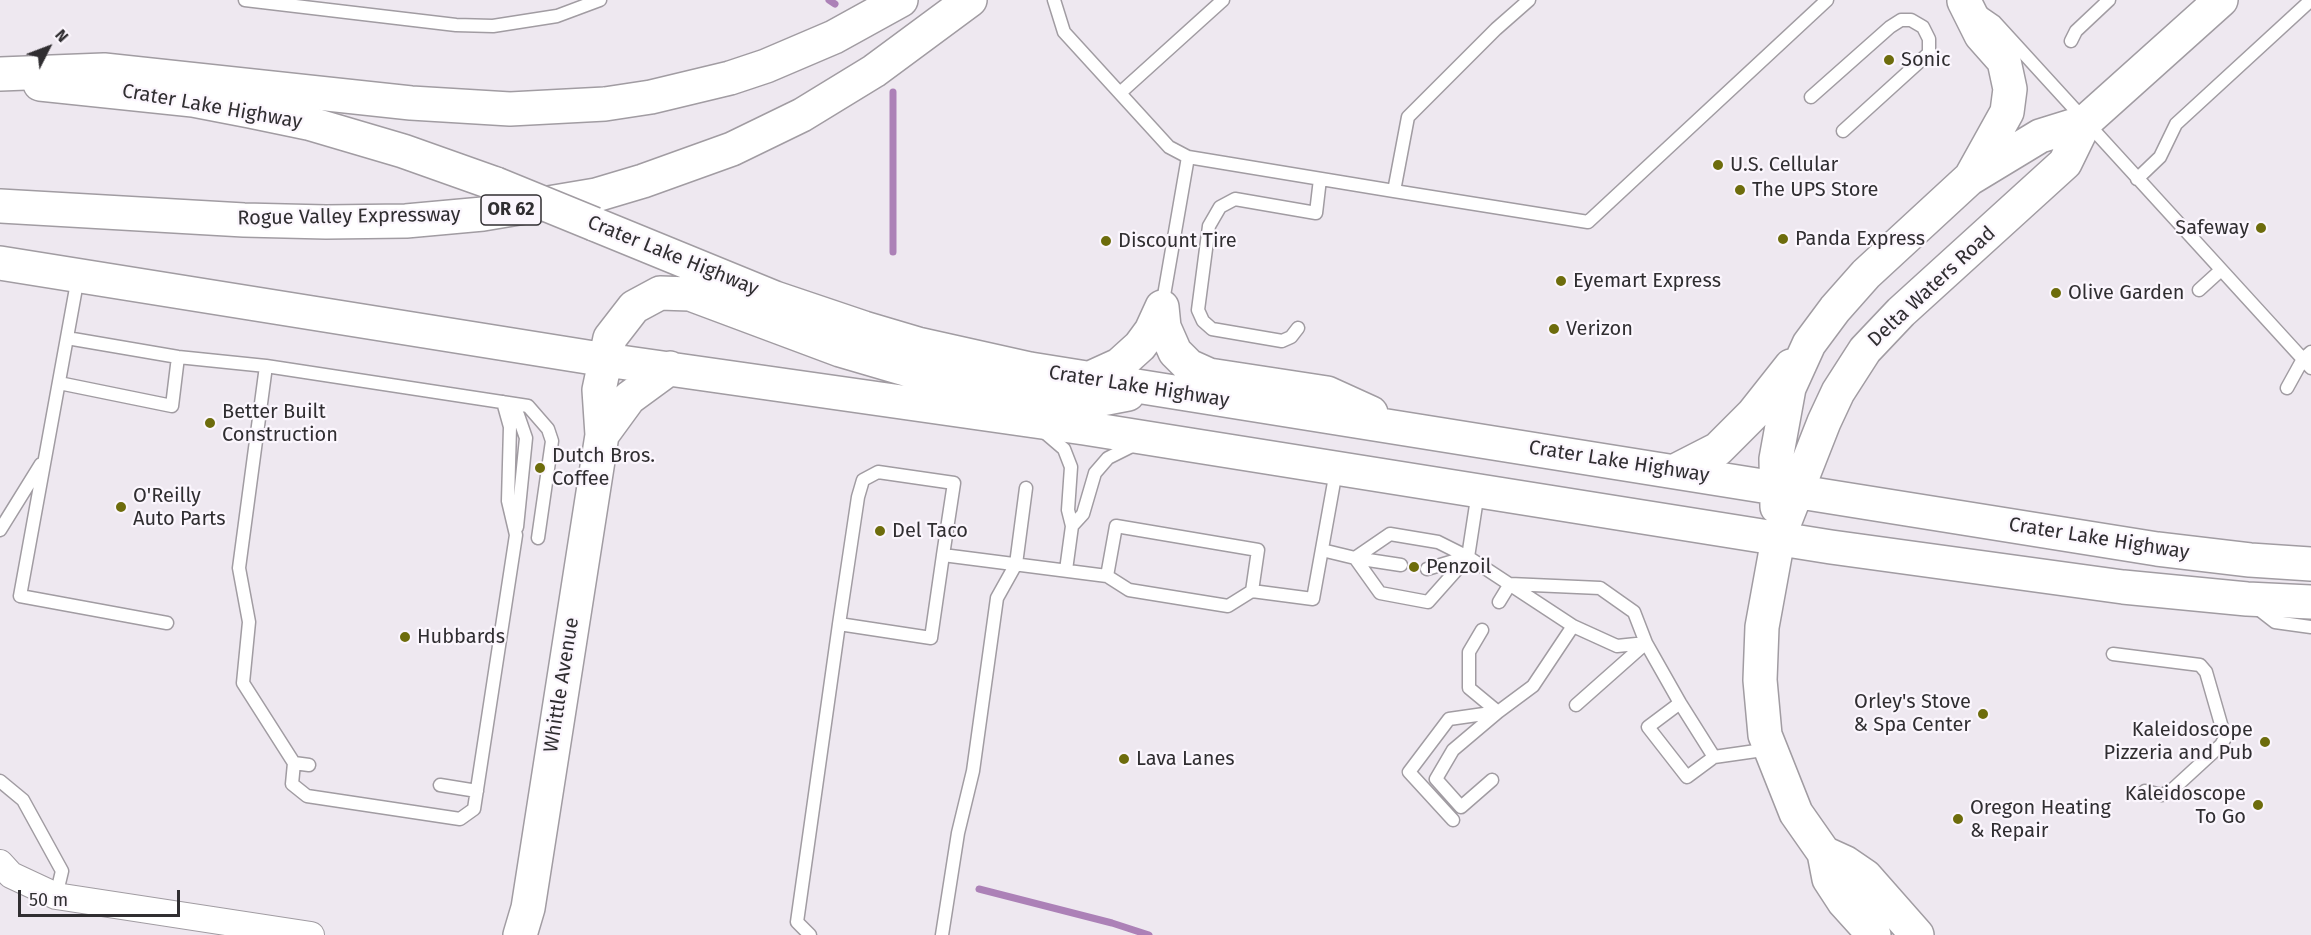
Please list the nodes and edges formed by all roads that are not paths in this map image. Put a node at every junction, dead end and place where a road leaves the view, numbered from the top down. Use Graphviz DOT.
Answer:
graph roads {
  1 [pos="245,0"];
  2 [pos="600,0"];
  3 [pos="901,0"];
  4 [pos="970,0"];
  5 [pos="1054,0"];
  6 [pos="1223,0"];
  7 [pos="1529,0"];
  8 [pos="1827,0"];
  9 [pos="2109,0"];
  10 [pos="2221,0"];
  11 [pos="2310,0"];
  12 [pos="1963,1"];
  13 [pos="2071,41"];
  14 [pos="0,74"];
  15 [pos="0,81"];
  16 [pos="1120,93"];
  17 [pos="1811,97"];
  18 [pos="2085,122"];
  19 [pos="1843,131"];
  20 [pos="1188,158"];
  21 [pos="2137,178"];
  22 [pos="1320,179"];
  23 [pos="1969,179"];
  24 [pos="1394,192"];
  25 [pos="0,206"];
  26 [pos="0,263"];
  27 [pos="2221,270"];
  28 [pos="78,276"];
  29 [pos="2199,290"];
  30 [pos="1162,307"];
  31 [pos="1298,328"];
  32 [pos="67,338"];
  33 [pos="1809,344"];
  34 [pos="178,357"];
  35 [pos="606,360"];
  36 [pos="2308,360"];
  37 [pos="266,366"];
  38 [pos="670,369"];
  39 [pos="1086,380"];
  40 [pos="58,383"];
  41 [pos="2287,388"];
  42 [pos="1152,390"];
  43 [pos="503,402"];
  44 [pos="1031,421"];
  45 [pos="1406,429"];
  46 [pos="602,435"];
  47 [pos="1149,441"];
  48 [pos="45,458"];
  49 [pos="1336,470"];
  50 [pos="1675,471"];
  51 [pos="1026,488"];
  52 [pos="1787,489"];
  53 [pos="1478,492"];
  54 [pos="1072,526"];
  55 [pos="0,530"];
  56 [pos="538,538"];
  57 [pos="1778,539"];
  58 [pos="1322,549"];
  59 [pos="943,555"];
  60 [pos="1468,557"];
  61 [pos="1356,558"];
  62 [pos="1016,564"];
  63 [pos="2311,564"];
  64 [pos="1401,565"];
  65 [pos="1427,569"];
  66 [pos="1066,570"];
  67 [pos="1107,576"];
  68 [pos="1510,584"];
  69 [pos="1252,591"];
  70 [pos="2247,599"];
  71 [pos="1499,602"];
  72 [pos="2311,602"];
  73 [pos="167,623"];
  74 [pos="839,624"];
  75 [pos="1573,626"];
  76 [pos="2311,627"];
  77 [pos="1482,630"];
  78 [pos="1646,643"];
  79 [pos="2113,654"];
  80 [pos="1680,703"];
  81 [pos="1576,705"];
  82 [pos="1498,712"];
  83 [pos="1770,748"];
  84 [pos="1714,757"];
  85 [pos="294,763"];
  86 [pos="309,765"];
  87 [pos="1492,780"];
  88 [pos="0,781"];
  89 [pos="441,785"];
  90 [pos="477,791"];
  91 [pos="2145,791"];
  92 [pos="1453,820"];
  93 [pos="1824,853"];
  94 [pos="0,863"];
  95 [pos="56,896"];
  96 [pos="311,935"];
  97 [pos="520,935"];
  98 [pos="810,935"];
  99 [pos="942,935"];
  100 [pos="1874,935"];
  101 [pos="1917,935"];
  1 -- 2 [label="lane"];
  3 -- 14 [label="main road"];
  4 -- 25 [label="main road, Rogue Valley Expressway / OR 62"];
  5 -- 16 [label="lane"];
  6 -- 16 [label="lane"];
  7 -- 24 [label="lane"];
  8 -- 24 [label="lane"];
  9 -- 13 [label="lane"];
  10 -- 18 [label="main road, Delta Waters Road"];
  11 -- 21 [label="lane"];
  12 -- 18 [label="lane"];
  12 -- 23 [label="main road"];
  15 -- 39 [label="main road, Crater Lake Highway, bridge"];
  16 -- 20 [label="lane"];
  17 -- 19 [label="lane"];
  18 -- 21 [label="lane"];
  18 -- 23 [label="main road, Delta Waters Road"];
  18 -- 52 [label="main road, Delta Waters Road"];
  20 -- 22 [label="lane"];
  20 -- 30 [label="lane"];
  21 -- 27 [label="lane"];
  22 -- 24 [label="lane"];
  22 -- 31 [label="lane"];
  23 -- 33 [label="main road, Delta Waters Road"];
  26 -- 28 [label="main road, Crater Lake Highway"];
  27 -- 29 [label="lane"];
  27 -- 36 [label="lane"];
  28 -- 32 [label="lane"];
  28 -- 35 [label="main road, Crater Lake Highway"];
  30 -- 39 [label="main road"];
  30 -- 45 [label="main road"];
  32 -- 34 [label="lane"];
  32 -- 40 [label="lane"];
  33 -- 50 [label="main road"];
  33 -- 52 [label="main road, Delta Waters Road"];
  34 -- 37 [label="lane"];
  34 -- 40 [label="lane"];
  35 -- 38 [label="main road, Crater Lake Highway"];
  35 -- 42 [label="main road"];
  35 -- 46 [label="main road"];
  36 -- 41 [label="lane"];
  37 -- 43 [label="lane"];
  37 -- 85 [label="lane"];
  38 -- 44 [label="main road, Crater Lake Highway"];
  38 -- 46 [label="main road"];
  39 -- 42 [label="main road, Crater Lake Highway"];
  40 -- 48 [label="lane"];
  42 -- 45 [label="main road, Crater Lake Highway"];
  43 -- 56 [label="lane"];
  43 -- 90 [label="lane"];
  44 -- 47 [label="main road, Crater Lake Highway"];
  44 -- 54 [label="lane"];
  45 -- 50 [label="main road, Crater Lake Highway"];
  46 -- 97 [label="main road, Whittle Avenue"];
  47 -- 49 [label="main road, Crater Lake Highway"];
  47 -- 54 [label="lane"];
  48 -- 55 [label="lane"];
  48 -- 73 [label="lane"];
  49 -- 53 [label="main road, Crater Lake Highway"];
  49 -- 58 [label="lane"];
  50 -- 52 [label="main road, Crater Lake Highway"];
  51 -- 62 [label="lane"];
  52 -- 57 [label="main road, Delta Waters Road"];
  52 -- 63 [label="main road, Crater Lake Highway"];
  53 -- 57 [label="main road, Crater Lake Highway"];
  53 -- 60 [label="lane"];
  54 -- 66 [label="lane"];
  57 -- 70 [label="main road, Crater Lake Highway"];
  57 -- 83 [label="main road, Delta Waters Road"];
  58 -- 61 [label="lane"];
  58 -- 69 [label="lane"];
  59 -- 62 [label="lane"];
  59 -- 74 [label="lane"];
  59 -- 74 [label="lane"];
  60 -- 61 [label="lane"];
  60 -- 61 [label="lane"];
  60 -- 65 [label="lane"];
  60 -- 68 [label="lane"];
  61 -- 64 [label="lane"];
  62 -- 66 [label="lane"];
  62 -- 99 [label="lane"];
  66 -- 67 [label="lane"];
  67 -- 69 [label="lane"];
  67 -- 69 [label="lane"];
  68 -- 71 [label="lane"];
  68 -- 75 [label="lane"];
  68 -- 78 [label="lane"];
  70 -- 72 [label="main road, Crater Lake Highway"];
  70 -- 76 [label="lane"];
  74 -- 98 [label="lane"];
  75 -- 78 [label="lane"];
  75 -- 82 [label="lane"];
  77 -- 82 [label="lane"];
  78 -- 80 [label="lane"];
  78 -- 81 [label="lane"];
  79 -- 91 [label="lane"];
  80 -- 84 [label="lane"];
  80 -- 84 [label="lane"];
  82 -- 87 [label="lane"];
  82 -- 92 [label="lane"];
  83 -- 84 [label="lane"];
  83 -- 93 [label="main road, Delta Waters Road"];
  85 -- 86 [label="lane"];
  85 -- 90 [label="lane"];
  88 -- 95 [label="lane"];
  89 -- 90 [label="lane"];
  93 -- 100 [label="main road, Delta Waters Road"];
  93 -- 101 [label="main road, Delta Waters Road"];
  94 -- 95 [label="street"];
  95 -- 96 [label="street"];
}
